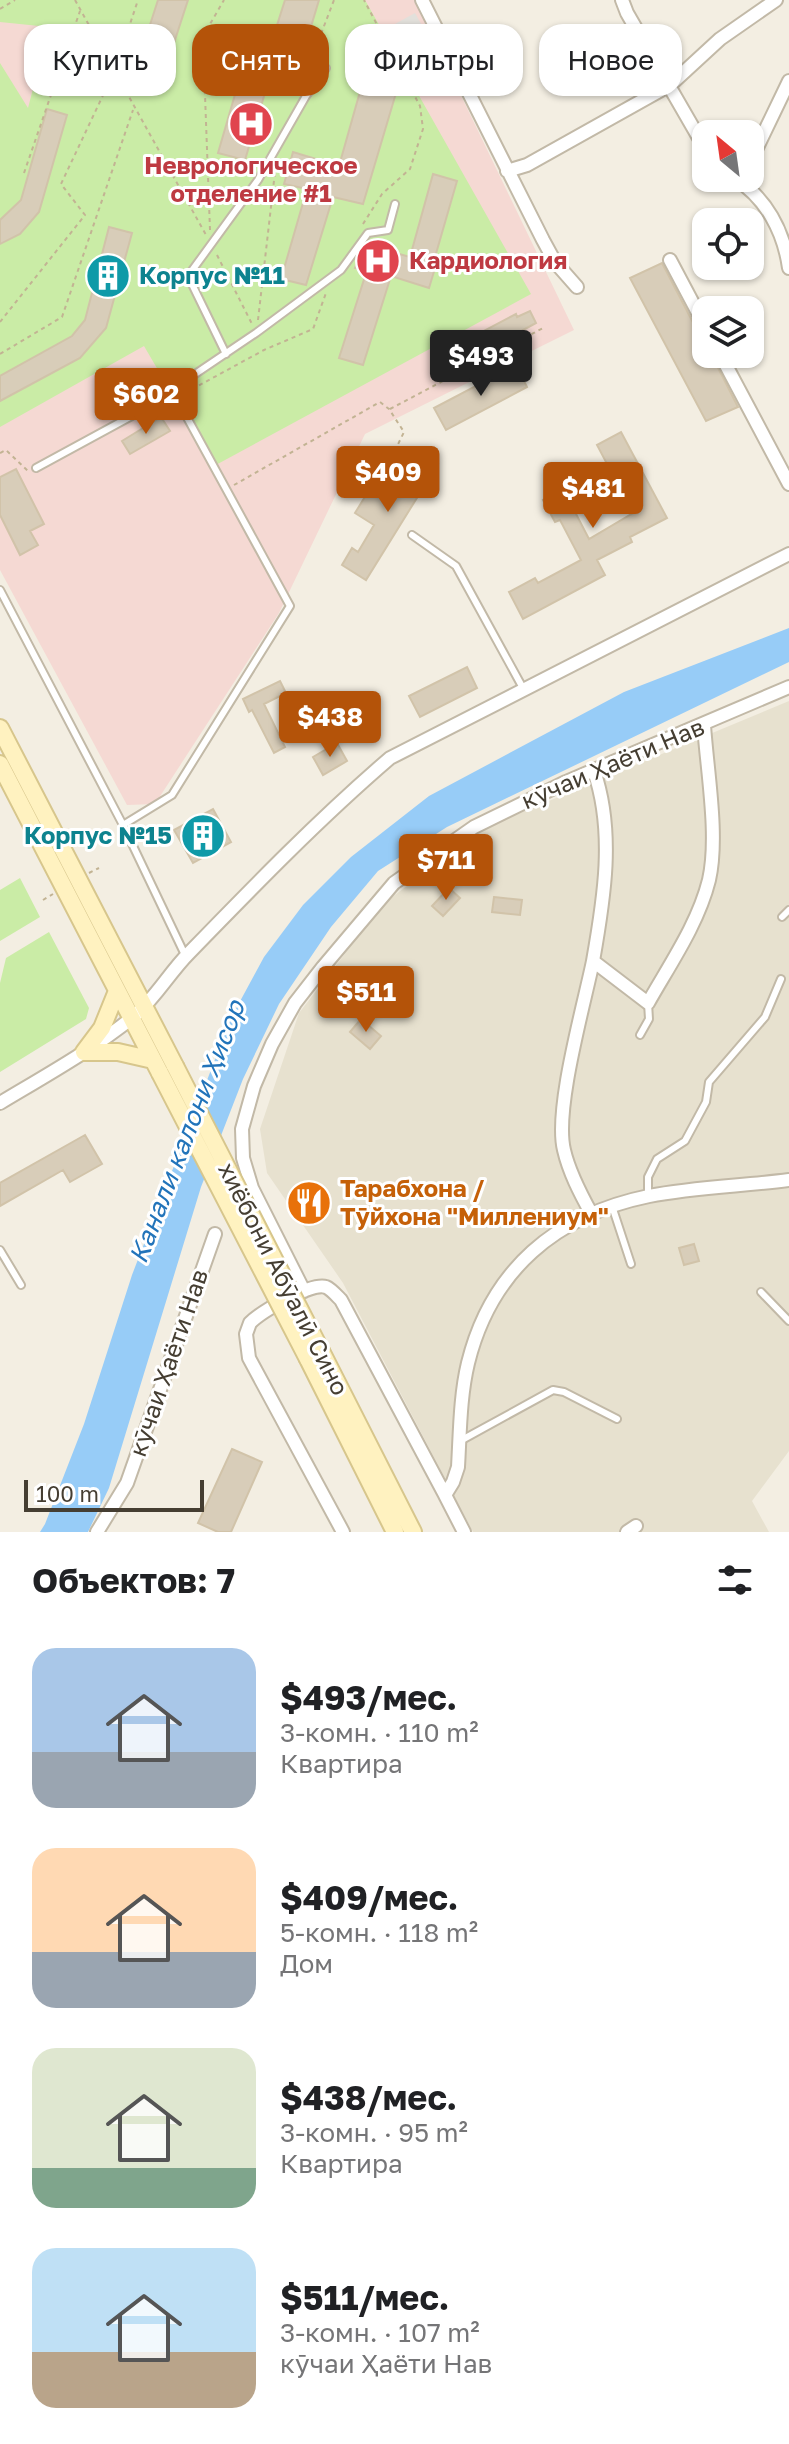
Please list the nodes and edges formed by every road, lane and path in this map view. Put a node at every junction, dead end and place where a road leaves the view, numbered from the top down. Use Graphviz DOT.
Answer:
graph roads {
  1 [pos="15,0"];
  2 [pos="75,0"];
  3 [pos="138,0"];
  4 [pos="224,0"];
  5 [pos="334,0"];
  6 [pos="364,0"];
  7 [pos="437,0"];
  8 [pos="622,0"];
  9 [pos="776,0"];
  10 [pos="423,3"];
  11 [pos="0,9"];
  12 [pos="80,9"];
  13 [pos="88,24"];
  14 [pos="130,24"];
  15 [pos="325,24"];
  16 [pos="377,24"];
  17 [pos="634,24"];
  18 [pos="682,74"];
  19 [pos="789,81"];
  20 [pos="103,96"];
  21 [pos="127,96"];
  22 [pos="306,96"];
  23 [pos="650,96"];
  24 [pos="676,96"];
  25 [pos="134,109"];
  26 [pos="692,125"];
  27 [pos="764,133"];
  28 [pos="278,145"];
  29 [pos="507,171"];
  30 [pos="24,173"];
  31 [pos="753,192"];
  32 [pos="395,204"];
  33 [pos="211,243"];
  34 [pos="670,260"];
  35 [pos="789,268"];
  36 [pos="577,287"];
  37 [pos="692,302"];
  38 [pos="0,322"];
  39 [pos="543,328"];
  40 [pos="256,333"];
  41 [pos="0,354"];
  42 [pos="226,354"];
  43 [pos="727,368"];
  44 [pos="172,390"];
  45 [pos="176,398"];
  46 [pos="389,409"];
  47 [pos="0,453"];
  48 [pos="36,468"];
  49 [pos="380,481"];
  50 [pos="789,484"];
  51 [pos="226,489"];
  52 [pos="412,535"];
  53 [pos="789,554"];
  54 [pos="0,590"];
  55 [pos="789,687"];
  56 [pos="524,690"];
  57 [pos="704,725"];
  58 [pos="0,728"];
  59 [pos="0,764"];
  60 [pos="594,771"];
  61 [pos="123,825"];
  62 [pos="789,910"];
  63 [pos="782,917"];
  64 [pos="186,957"];
  65 [pos="593,961"];
  66 [pos="781,979"];
  67 [pos="117,991"];
  68 [pos="648,1003"];
  69 [pos="145,1006"];
  70 [pos="132,1018"];
  71 [pos="640,1035"];
  72 [pos="84,1052"];
  73 [pos="163,1066"];
  74 [pos="0,1103"];
  75 [pos="789,1180"];
  76 [pos="648,1196"];
  77 [pos="612,1206"];
  78 [pos="591,1213"];
  79 [pos="215,1234"];
  80 [pos="0,1250"];
  81 [pos="631,1264"];
  82 [pos="21,1285"];
  83 [pos="304,1291"];
  84 [pos="761,1292"];
  85 [pos="789,1321"];
  86 [pos="315,1356"];
  87 [pos="617,1419"];
  88 [pos="460,1441"];
  89 [pos="445,1495"];
  90 [pos="97,1532"];
  91 [pos="343,1532"];
  92 [pos="395,1532"];
  93 [pos="413,1532"];
  94 [pos="464,1532"];
  1 -- 11 [label="path"];
  2 -- 12 [label="path"];
  3 -- 14 [label="path"];
  4 -- 33 [label="path"];
  5 -- 15 [label="path"];
  6 -- 16 [label="path"];
  7 -- 10 [label="street"];
  8 -- 17 [label="street"];
  9 -- 18 [label="street"];
  10 -- 29 [label="street"];
  12 -- 13 [label="path"];
  12 -- 30 [label="path"];
  19 -- 27 [label="street"];
  20 -- 38 [label="path"];
  21 -- 25 [label="path"];
  22 -- 28 [label="lane"];
  23 -- 29 [label="street"];
  24 -- 26 [label="street"];
  25 -- 33 [label="path"];
  25 -- 41 [label="path"];
  28 -- 33 [label="lane"];
  28 -- 40 [label="path"];
  29 -- 36 [label="street"];
  31 -- 35 [label="street"];
  32 -- 40 [label="lane"];
  33 -- 40 [label="path"];
  33 -- 42 [label="lane"];
  34 -- 37 [label="street"];
  39 -- 46 [label="path"];
  40 -- 42 [label="lane"];
  40 -- 45 [label="path"];
  42 -- 44 [label="lane"];
  43 -- 50 [label="street"];
  44 -- 45 [label="lane"];
  44 -- 48 [label="lane"];
  45 -- 51 [label="lane"];
  46 -- 49 [label="path"];
  46 -- 51 [label="path"];
  47 -- 48 [label="path"];
  51 -- 61 [label="lane"];
  52 -- 56 [label="lane"];
  53 -- 56 [label="street"];
  54 -- 61 [label="lane"];
  55 -- 57 [label="street, кӯчаи Ҳаёти Нав"];
  56 -- 64 [label="street"];
  57 -- 60 [label="street, кӯчаи Ҳаёти Нав"];
  57 -- 68 [label="street"];
  58 -- 69 [label="main road, хиёбони Абӯалӣ Сино"];
  59 -- 67 [label="main road, хиёбони Абӯалӣ Сино"];
  60 -- 65 [label="street"];
  60 -- 83 [label="street, кӯчаи Ҳаёти Нав"];
  61 -- 64 [label="lane"];
  62 -- 63 [label="lane"];
  64 -- 69 [label="street"];
  65 -- 68 [label="street"];
  65 -- 78 [label="street"];
  66 -- 76 [label="lane"];
  67 -- 70 [label="main road, хиёбони Абӯалӣ Сино"];
  67 -- 72 [label="main road"];
  68 -- 71 [label="lane"];
  69 -- 70 [label="street"];
  69 -- 73 [label="main road, хиёбони Абӯалӣ Сино"];
  70 -- 72 [label="street"];
  70 -- 73 [label="main road, хиёбони Абӯалӣ Сино"];
  72 -- 73 [label="main road"];
  72 -- 74 [label="street"];
  73 -- 86 [label="main road, хиёбони Абӯалӣ Сино, bridge"];
  75 -- 76 [label="street"];
  76 -- 77 [label="street"];
  77 -- 78 [label="street"];
  77 -- 81 [label="lane"];
  78 -- 88 [label="street"];
  79 -- 90 [label="street, кӯчаи Ҳаёти Нав"];
  80 -- 82 [label="lane"];
  83 -- 89 [label="street"];
  83 -- 91 [label="street"];
  84 -- 85 [label="lane"];
  86 -- 92 [label="main road, хиёбони Абӯалӣ Сино"];
  86 -- 93 [label="main road, хиёбони Абӯалӣ Сино"];
  87 -- 88 [label="lane"];
  88 -- 89 [label="street"];
  89 -- 94 [label="street"];
}
